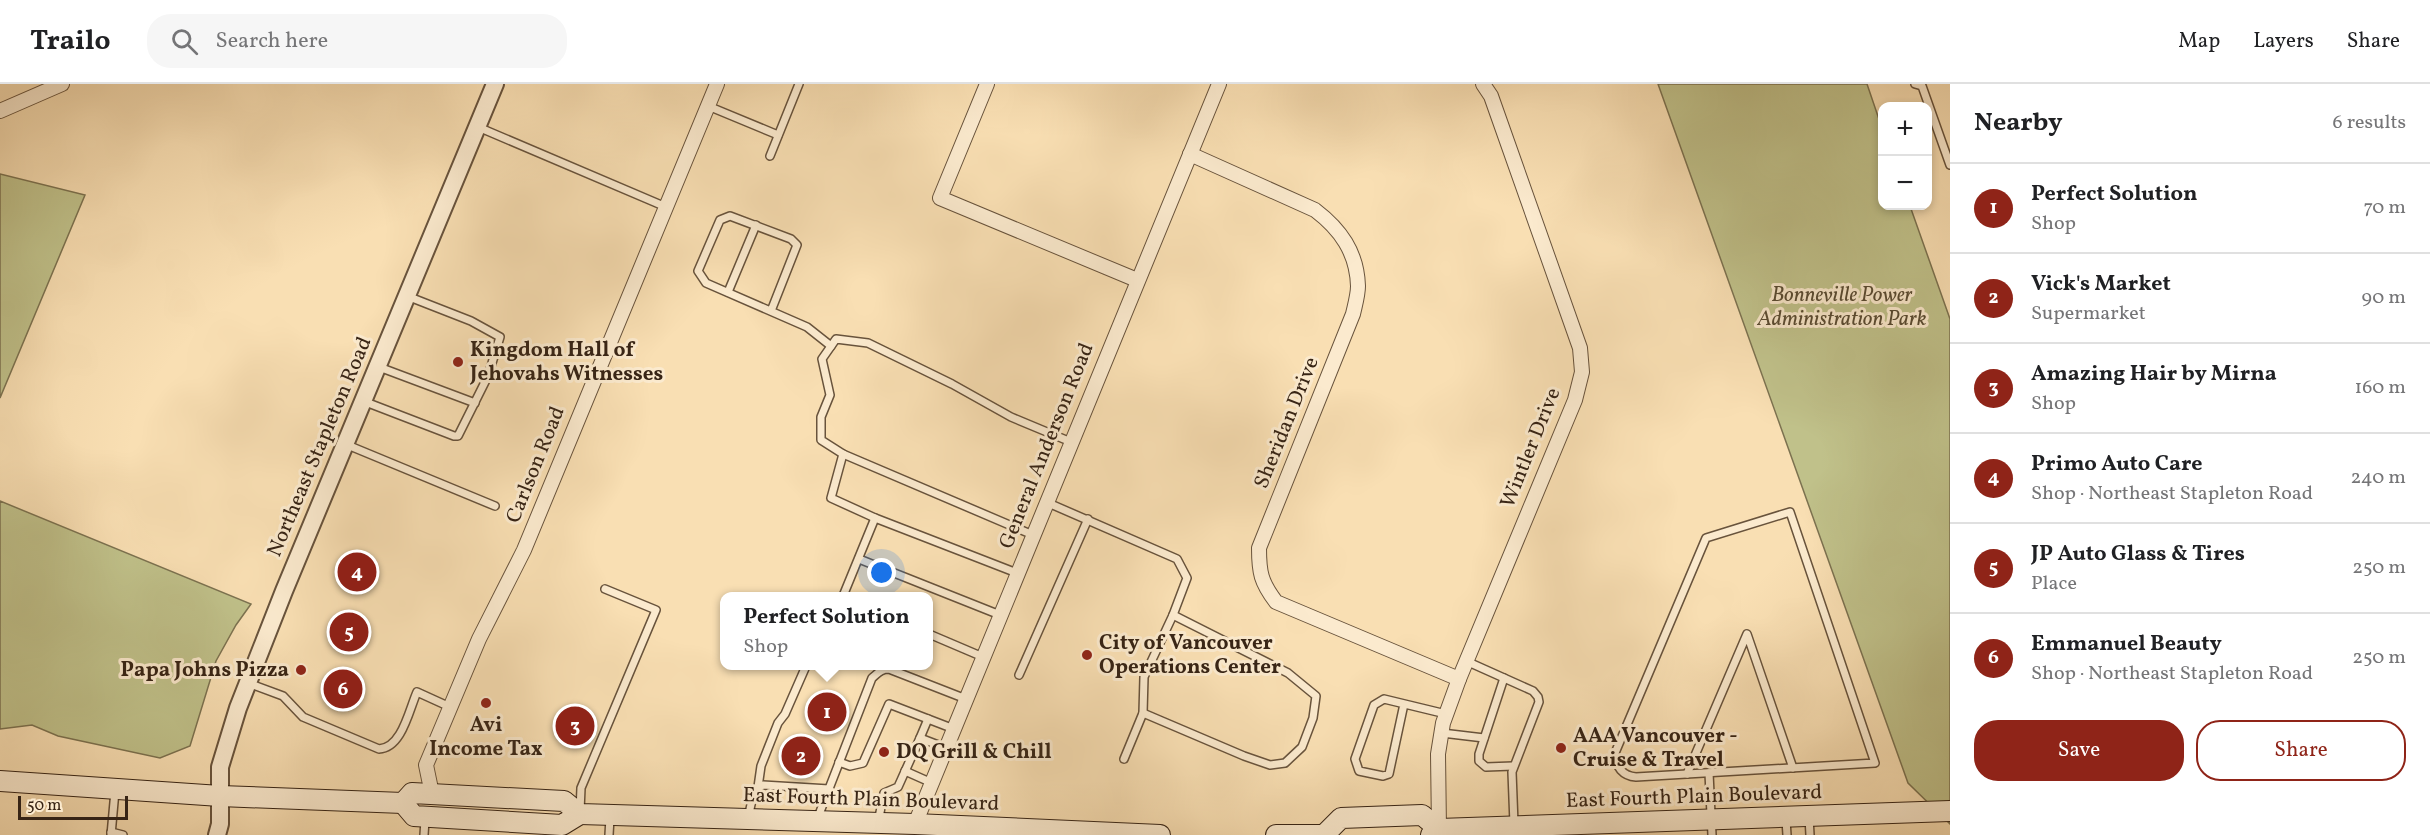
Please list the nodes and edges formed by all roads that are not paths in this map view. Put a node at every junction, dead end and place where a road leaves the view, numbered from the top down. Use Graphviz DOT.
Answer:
graph roads {
  1 [pos="62,84"];
  2 [pos="495,84"];
  3 [pos="717,84"];
  4 [pos="799,84"];
  5 [pos="987,84"];
  6 [pos="1219,84"];
  7 [pos="1483,84"];
  8 [pos="1915,84"];
  9 [pos="708,106"];
  10 [pos="0,111"];
  11 [pos="477,126"];
  12 [pos="778,135"];
  13 [pos="1190,154"];
  14 [pos="770,156"];
  15 [pos="1950,165"];
  16 [pos="666,207"];
  17 [pos="756,225"];
  18 [pos="1137,280"];
  19 [pos="728,292"];
  20 [pos="407,296"];
  21 [pos="771,311"];
  22 [pos="831,346"];
  23 [pos="377,367"];
  24 [pos="363,401"];
  25 [pos="475,404"];
  26 [pos="1071,442"];
  27 [pos="345,444"];
  28 [pos="843,454"];
  29 [pos="1047,502"];
  30 [pos="495,506"];
  31 [pos="875,518"];
  32 [pos="1088,519"];
  33 [pos="1033,535"];
  34 [pos="859,559"];
  35 [pos="1017,573"];
  36 [pos="605,589"];
  37 [pos="845,592"];
  38 [pos="1000,615"];
  39 [pos="1173,615"];
  40 [pos="933,636"];
  41 [pos="983,657"];
  42 [pos="1466,661"];
  43 [pos="804,670"];
  44 [pos="879,670"];
  45 [pos="892,670"];
  46 [pos="1019,675"];
  47 [pos="1504,678"];
  48 [pos="1459,679"];
  49 [pos="248,683"];
  50 [pos="966,699"];
  51 [pos="1404,704"];
  52 [pos="450,707"];
  53 [pos="1143,713"];
  54 [pos="1446,714"];
  55 [pos="928,719"];
  56 [pos="954,729"];
  57 [pos="1442,733"];
  58 [pos="920,738"];
  59 [pos="1484,738"];
  60 [pos="946,748"];
  61 [pos="1124,759"];
  62 [pos="839,762"];
  63 [pos="1513,766"];
  64 [pos="1793,768"];
  65 [pos="905,771"];
  66 [pos="1709,772"];
  67 [pos="1687,774"];
  68 [pos="0,781"];
  69 [pos="932,783"];
  70 [pos="761,786"];
  71 [pos="115,788"];
  72 [pos="829,789"];
  73 [pos="432,794"];
  74 [pos="220,796"];
  75 [pos="403,803"];
  76 [pos="1950,811"];
  77 [pos="580,814"];
  78 [pos="610,815"];
  79 [pos="747,820"];
  80 [pos="816,822"];
  81 [pos="877,823"];
  82 [pos="425,826"];
  83 [pos="1786,826"];
  84 [pos="1809,826"];
  85 [pos="1514,827"];
  86 [pos="1712,828"];
  87 [pos="915,830"];
  88 [pos="1555,830"];
  89 [pos="1596,830"];
  90 [pos="1475,831"];
  91 [pos="1033,832"];
  92 [pos="1435,832"];
  93 [pos="111,834"];
  94 [pos="1102,834"];
  95 [pos="123,835"];
  96 [pos="217,835"];
  97 [pos="609,835"];
  98 [pos="1160,835"];
  99 [pos="1276,835"];
  100 [pos="1326,835"];
  1 -- 10 [label="street"];
  2 -- 11 [label="street, Northeast Stapleton Road"];
  3 -- 9 [label="street, Carlson Road"];
  4 -- 12 [label="lane"];
  5 -- 18 [label="street"];
  6 -- 13 [label="street, General Anderson Road"];
  7 -- 42 [label="street, Wintler Drive"];
  8 -- 15 [label="lane"];
  9 -- 12 [label="lane"];
  9 -- 16 [label="street, Carlson Road"];
  11 -- 16 [label="lane"];
  11 -- 20 [label="street, Northeast Stapleton Road"];
  12 -- 14 [label="lane"];
  13 -- 18 [label="street, General Anderson Road"];
  13 -- 48 [label="street, Sheridan Drive"];
  16 -- 52 [label="street, Carlson Road"];
  17 -- 19 [label="lane"];
  17 -- 19 [label="lane"];
  17 -- 21 [label="lane"];
  18 -- 26 [label="street, General Anderson Road"];
  19 -- 21 [label="lane"];
  20 -- 23 [label="street, Northeast Stapleton Road"];
  20 -- 25 [label="lane"];
  21 -- 22 [label="lane"];
  22 -- 26 [label="lane"];
  22 -- 28 [label="lane"];
  23 -- 24 [label="street, Northeast Stapleton Road"];
  23 -- 25 [label="lane"];
  24 -- 25 [label="lane"];
  24 -- 27 [label="street, Northeast Stapleton Road"];
  26 -- 29 [label="street, General Anderson Road"];
  27 -- 30 [label="lane"];
  27 -- 49 [label="street, Northeast Stapleton Road"];
  28 -- 31 [label="lane"];
  28 -- 33 [label="lane"];
  29 -- 32 [label="lane"];
  29 -- 33 [label="street, General Anderson Road"];
  31 -- 34 [label="lane"];
  31 -- 35 [label="lane"];
  32 -- 39 [label="lane"];
  32 -- 46 [label="lane"];
  33 -- 35 [label="street, General Anderson Road"];
  34 -- 37 [label="lane"];
  34 -- 38 [label="lane"];
  35 -- 38 [label="street, General Anderson Road"];
  36 -- 77 [label="lane"];
  38 -- 41 [label="street, General Anderson Road"];
  39 -- 53 [label="lane"];
  39 -- 53 [label="lane"];
  40 -- 41 [label="lane"];
  41 -- 50 [label="street, General Anderson Road"];
  42 -- 47 [label="lane"];
  42 -- 48 [label="street, Wintler Drive"];
  43 -- 70 [label="lane"];
  44 -- 62 [label="lane"];
  45 -- 50 [label="lane"];
  47 -- 59 [label="lane"];
  47 -- 63 [label="lane"];
  48 -- 54 [label="street, Wintler Drive"];
  49 -- 52 [label="lane"];
  49 -- 74 [label="street, Northeast Stapleton Road"];
  50 -- 56 [label="street, General Anderson Road"];
  51 -- 51 [label="lane"];
  51 -- 54 [label="lane"];
  52 -- 73 [label="street, Carlson Road"];
  53 -- 61 [label="lane"];
  54 -- 57 [label="street, Wintler Drive"];
  55 -- 56 [label="lane"];
  55 -- 58 [label="lane"];
  55 -- 62 [label="lane"];
  56 -- 60 [label="street, General Anderson Road"];
  57 -- 59 [label="lane"];
  57 -- 92 [label="street, Wintler Drive"];
  58 -- 60 [label="lane"];
  58 -- 65 [label="lane"];
  59 -- 63 [label="lane"];
  60 -- 69 [label="street, General Anderson Road"];
  62 -- 72 [label="lane"];
  63 -- 85 [label="lane"];
  64 -- 66 [label="lane"];
  64 -- 67 [label="lane"];
  64 -- 67 [label="lane"];
  65 -- 69 [label="lane"];
  65 -- 81 [label="lane"];
  66 -- 67 [label="lane"];
  66 -- 86 [label="lane"];
  68 -- 71 [label="main road, East Fourth Plain Boulevard"];
  69 -- 87 [label="street, General Anderson Road"];
  70 -- 72 [label="lane"];
  70 -- 79 [label="lane"];
  71 -- 74 [label="main road, East Fourth Plain Boulevard"];
  71 -- 93 [label="lane"];
  72 -- 80 [label="lane"];
  73 -- 75 [label="main road, East Fourth Plain Boulevard"];
  73 -- 77 [label="main road, East Fourth Plain Boulevard"];
  74 -- 75 [label="main road, East Fourth Plain Boulevard"];
  74 -- 96 [label="street, Northeast Stapleton Road"];
  75 -- 82 [label="main road, East Fourth Plain Boulevard"];
  76 -- 84 [label="main road, East Fourth Plain Boulevard"];
  77 -- 78 [label="main road, East Fourth Plain Boulevard"];
  77 -- 82 [label="main road, East Fourth Plain Boulevard"];
  78 -- 79 [label="main road, East Fourth Plain Boulevard"];
  78 -- 97 [label="lane"];
  79 -- 80 [label="main road, East Fourth Plain Boulevard"];
  80 -- 81 [label="main road, East Fourth Plain Boulevard"];
  81 -- 87 [label="main road, East Fourth Plain Boulevard"];
  83 -- 84 [label="main road, East Fourth Plain Boulevard"];
  83 -- 86 [label="main road, East Fourth Plain Boulevard"];
  85 -- 88 [label="main road, East Fourth Plain Boulevard"];
  85 -- 90 [label="main road, East Fourth Plain Boulevard"];
  86 -- 89 [label="main road, East Fourth Plain Boulevard"];
  87 -- 91 [label="main road, East Fourth Plain Boulevard"];
  88 -- 89 [label="main road, East Fourth Plain Boulevard"];
  90 -- 92 [label="main road, East Fourth Plain Boulevard"];
  91 -- 94 [label="main road, East Fourth Plain Boulevard"];
  92 -- 100 [label="main road"];
  93 -- 95 [label="lane"];
  94 -- 98 [label="main road, East Fourth Plain Boulevard"];
  99 -- 100 [label="main road"];
}
